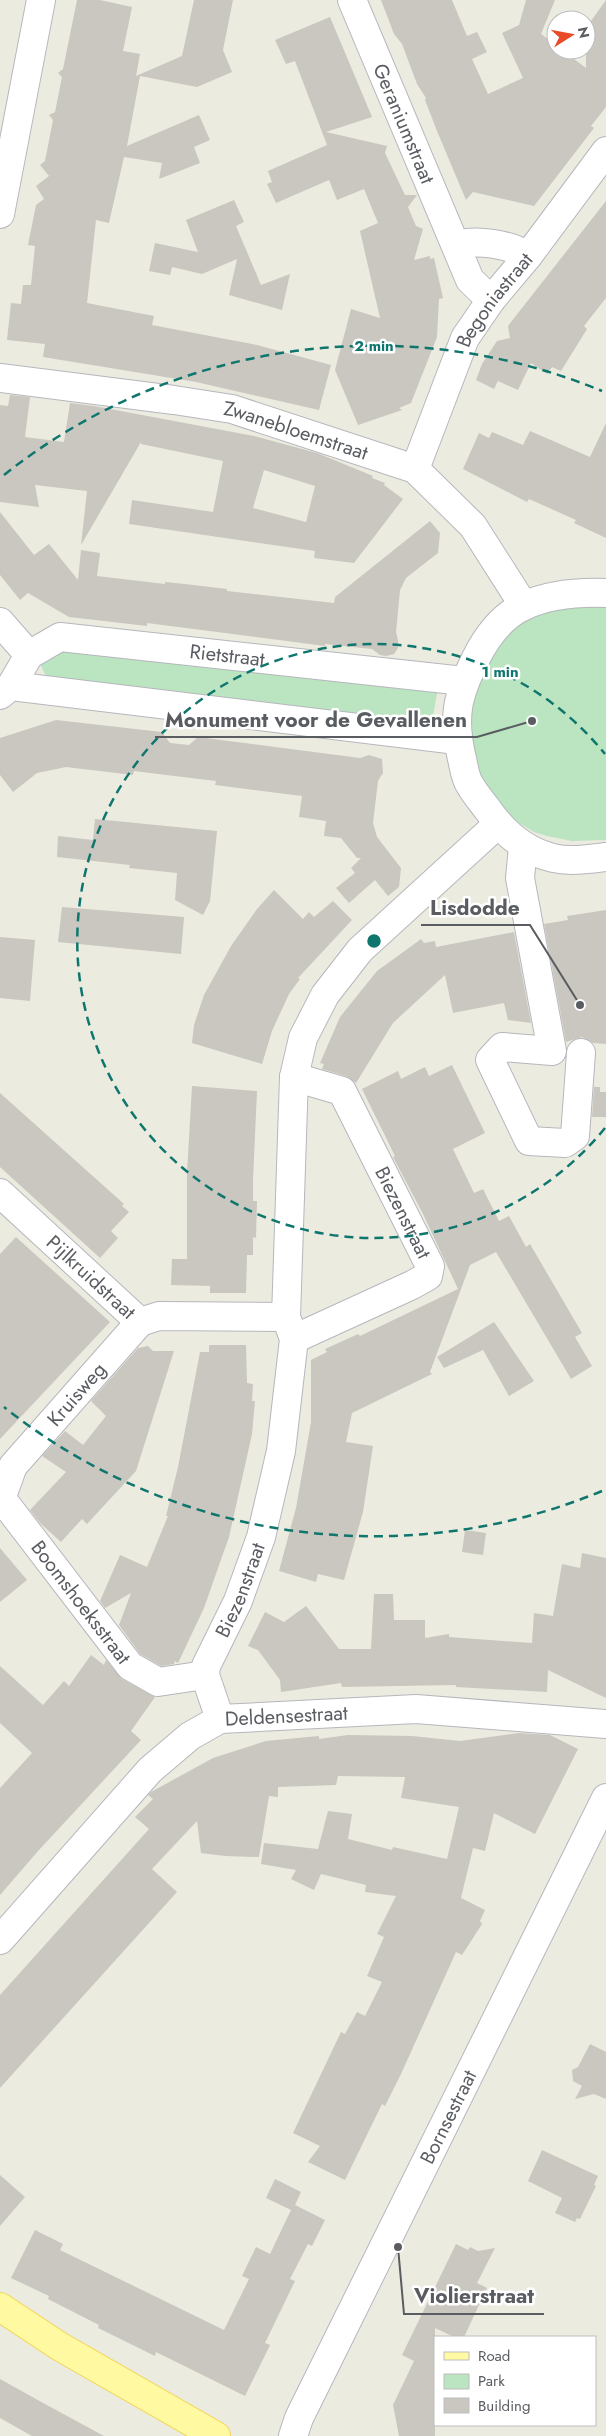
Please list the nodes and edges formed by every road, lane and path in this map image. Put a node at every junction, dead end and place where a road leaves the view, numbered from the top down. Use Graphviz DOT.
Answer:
graph roads {
  1 [pos="41,0"];
  2 [pos="352,0"];
  3 [pos="606,151"];
  4 [pos="0,214"];
  5 [pos="456,245"];
  6 [pos="528,256"];
  7 [pos="491,300"];
  8 [pos="0,378"];
  9 [pos="415,469"];
  10 [pos="606,593"];
  11 [pos="524,606"];
  12 [pos="0,622"];
  13 [pos="29,655"];
  14 [pos="464,681"];
  15 [pos="5,690"];
  16 [pos="457,740"];
  17 [pos="498,824"];
  18 [pos="523,847"];
  19 [pos="606,857"];
  20 [pos="582,1053"];
  21 [pos="294,1077"];
  22 [pos="0,1193"];
  23 [pos="140,1322"];
  24 [pos="290,1328"];
  25 [pos="6,1459"];
  26 [pos="1,1501"];
  27 [pos="205,1675"];
  28 [pos="220,1719"];
  29 [pos="606,1724"];
  30 [pos="606,1798"];
  31 [pos="0,1940"];
  32 [pos="0,2308"];
  33 [pos="216,2436"];
  34 [pos="293,2436"];
  1 -- 4 [label="street"];
  2 -- 5 [label="street, Geraniumstraat"];
  3 -- 6 [label="street, Begoniastraat"];
  5 -- 6 [label="street"];
  5 -- 7 [label="street, Geraniumstraat"];
  6 -- 7 [label="street, Begoniastraat"];
  7 -- 9 [label="street, Begoniastraat"];
  8 -- 9 [label="street, Zwanebloemstraat"];
  9 -- 11 [label="street, Zwanebloemstraat"];
  10 -- 11 [label="street"];
  11 -- 14 [label="street"];
  12 -- 13 [label="street"];
  13 -- 14 [label="street, Rietstraat"];
  13 -- 15 [label="street, Rietstraat"];
  14 -- 16 [label="street"];
  15 -- 16 [label="street, Rietstraat"];
  16 -- 17 [label="street"];
  17 -- 18 [label="street"];
  17 -- 21 [label="street, Biezenstraat"];
  18 -- 19 [label="street"];
  18 -- 20 [label="street"];
  21 -- 24 [label="street, Biezenstraat"];
  21 -- 24 [label="street, Biezenstraat"];
  22 -- 23 [label="street, Pijlkruidstraat"];
  23 -- 24 [label="street, Pijlkruidstraat"];
  23 -- 25 [label="street, Kruisweg"];
  24 -- 27 [label="street, Biezenstraat"];
  25 -- 26 [label="street"];
  26 -- 27 [label="street, Boomshoeksstraat"];
  27 -- 28 [label="street"];
  28 -- 29 [label="street, Deldensestraat"];
  28 -- 31 [label="street, Deldensestraat"];
  30 -- 34 [label="street, Bornsestraat"];
  32 -- 33 [label="main road"];
}
